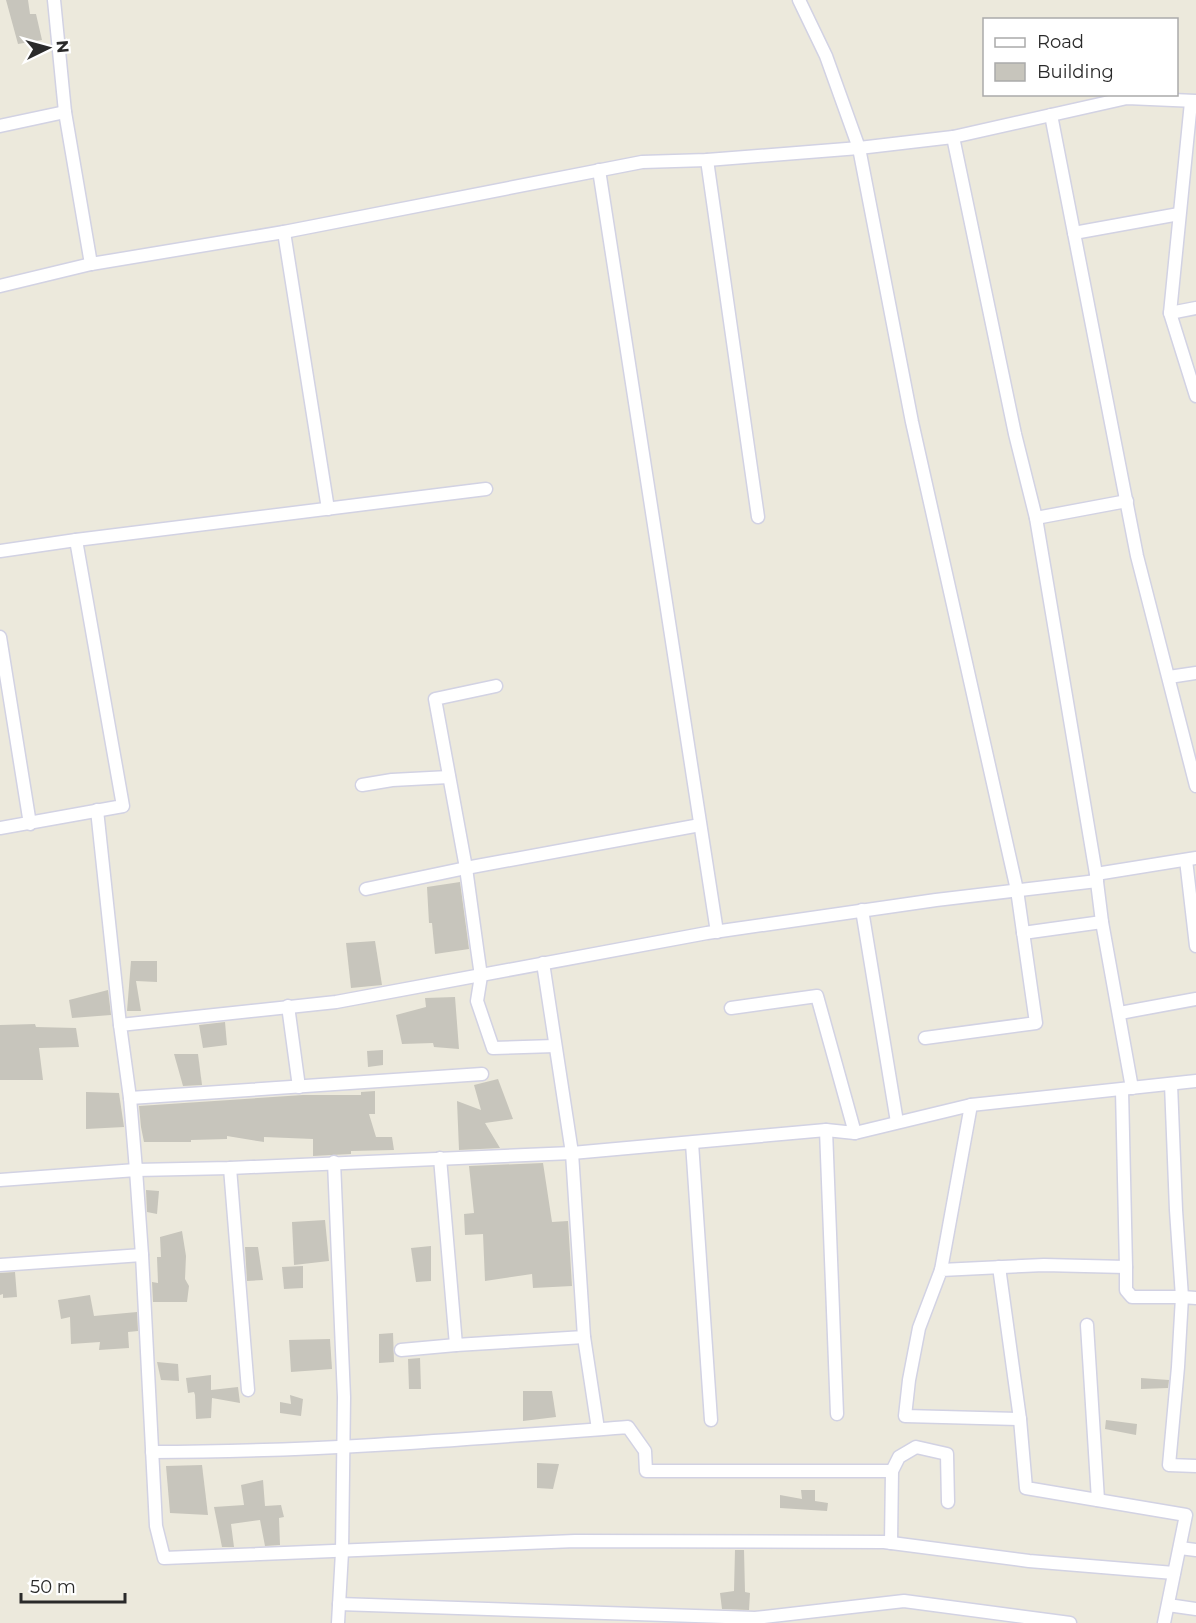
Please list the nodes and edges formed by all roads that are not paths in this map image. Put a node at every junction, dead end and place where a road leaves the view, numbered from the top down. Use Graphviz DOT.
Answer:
graph roads {
  1 [pos="54,0"];
  2 [pos="799,0"];
  3 [pos="1194,101"];
  4 [pos="64,112"];
  5 [pos="1051,115"];
  6 [pos="0,126"];
  7 [pos="954,136"];
  8 [pos="859,148"];
  9 [pos="707,160"];
  10 [pos="599,171"];
  11 [pos="1179,214"];
  12 [pos="284,232"];
  13 [pos="1074,233"];
  14 [pos="91,264"];
  15 [pos="0,286"];
  16 [pos="1196,308"];
  17 [pos="1170,313"];
  18 [pos="1196,396"];
  19 [pos="486,489"];
  20 [pos="1127,501"];
  21 [pos="328,509"];
  22 [pos="758,517"];
  23 [pos="1036,518"];
  24 [pos="76,540"];
  25 [pos="0,551"];
  26 [pos="0,637"];
  27 [pos="1196,673"];
  28 [pos="1169,677"];
  29 [pos="496,686"];
  30 [pos="449,777"];
  31 [pos="362,785"];
  32 [pos="1196,786"];
  33 [pos="98,810"];
  34 [pos="30,824"];
  35 [pos="700,825"];
  36 [pos="0,828"];
  37 [pos="1191,859"];
  38 [pos="466,868"];
  39 [pos="1097,877"];
  40 [pos="366,889"];
  41 [pos="1017,890"];
  42 [pos="862,910"];
  43 [pos="1102,922"];
  44 [pos="717,932"];
  45 [pos="1023,933"];
  46 [pos="1196,946"];
  47 [pos="543,963"];
  48 [pos="481,976"];
  49 [pos="1196,999"];
  50 [pos="288,1006"];
  51 [pos="731,1008"];
  52 [pos="1120,1013"];
  53 [pos="120,1025"];
  54 [pos="925,1038"];
  55 [pos="555,1046"];
  56 [pos="483,1074"];
  57 [pos="1196,1081"];
  58 [pos="1171,1083"];
  59 [pos="299,1087"];
  60 [pos="1127,1089"];
  61 [pos="130,1098"];
  62 [pos="971,1105"];
  63 [pos="897,1122"];
  64 [pos="826,1130"];
  65 [pos="855,1132"];
  66 [pos="692,1143"];
  67 [pos="572,1153"];
  68 [pos="440,1158"];
  69 [pos="334,1162"];
  70 [pos="230,1168"];
  71 [pos="136,1170"];
  72 [pos="0,1180"];
  73 [pos="142,1255"];
  74 [pos="0,1265"];
  75 [pos="999,1267"];
  76 [pos="1126,1267"];
  77 [pos="940,1270"];
  78 [pos="1182,1297"];
  79 [pos="1196,1298"];
  80 [pos="1088,1325"];
  81 [pos="584,1337"];
  82 [pos="456,1345"];
  83 [pos="400,1350"];
  84 [pos="248,1390"];
  85 [pos="837,1414"];
  86 [pos="711,1419"];
  87 [pos="1020,1419"];
  88 [pos="598,1429"];
  89 [pos="344,1446"];
  90 [pos="152,1452"];
  91 [pos="1196,1466"];
  92 [pos="892,1471"];
  93 [pos="1098,1500"];
  94 [pos="948,1502"];
  95 [pos="891,1543"];
  96 [pos="1180,1548"];
  97 [pos="1196,1550"];
  98 [pos="342,1552"];
  99 [pos="1174,1573"];
  100 [pos="339,1604"];
  101 [pos="1167,1605"];
  102 [pos="1196,1609"];
  103 [pos="338,1623"];
  104 [pos="1070,1623"];
  105 [pos="1164,1623"];
  1 -- 4 [label="street"];
  2 -- 8 [label="street"];
  3 -- 5 [label="street"];
  3 -- 11 [label="street"];
  4 -- 6 [label="street"];
  4 -- 14 [label="street"];
  5 -- 7 [label="street"];
  5 -- 13 [label="street"];
  7 -- 8 [label="street"];
  7 -- 23 [label="street"];
  8 -- 9 [label="street"];
  8 -- 41 [label="street"];
  9 -- 10 [label="street"];
  9 -- 22 [label="street"];
  10 -- 12 [label="street"];
  10 -- 35 [label="street"];
  11 -- 13 [label="street"];
  11 -- 17 [label="street"];
  12 -- 14 [label="street"];
  12 -- 21 [label="street"];
  13 -- 20 [label="street"];
  14 -- 15 [label="street"];
  16 -- 17 [label="street"];
  17 -- 18 [label="street"];
  19 -- 21 [label="street"];
  20 -- 23 [label="street"];
  20 -- 28 [label="street"];
  21 -- 24 [label="street"];
  23 -- 39 [label="street"];
  24 -- 25 [label="street"];
  24 -- 33 [label="street"];
  26 -- 34 [label="street"];
  27 -- 28 [label="street"];
  28 -- 32 [label="street"];
  29 -- 30 [label="street"];
  30 -- 31 [label="street"];
  30 -- 38 [label="street"];
  33 -- 34 [label="street"];
  33 -- 53 [label="street"];
  34 -- 36 [label="street"];
  35 -- 38 [label="street"];
  35 -- 44 [label="street"];
  37 -- 39 [label="street"];
  37 -- 46 [label="street"];
  38 -- 40 [label="street"];
  38 -- 48 [label="street"];
  39 -- 41 [label="street"];
  39 -- 43 [label="street"];
  41 -- 42 [label="street"];
  41 -- 45 [label="street"];
  42 -- 44 [label="street"];
  42 -- 63 [label="street"];
  43 -- 45 [label="street"];
  43 -- 52 [label="street"];
  44 -- 47 [label="street"];
  45 -- 54 [label="street"];
  47 -- 48 [label="street"];
  47 -- 55 [label="street"];
  48 -- 50 [label="street"];
  48 -- 55 [label="street"];
  49 -- 52 [label="street"];
  50 -- 53 [label="street"];
  50 -- 59 [label="street"];
  51 -- 65 [label="street"];
  52 -- 60 [label="street"];
  53 -- 61 [label="street"];
  55 -- 67 [label="street"];
  56 -- 59 [label="street"];
  57 -- 58 [label="street"];
  58 -- 60 [label="street"];
  58 -- 78 [label="street"];
  59 -- 61 [label="street"];
  60 -- 62 [label="street"];
  60 -- 76 [label="street"];
  61 -- 71 [label="street"];
  62 -- 63 [label="street"];
  62 -- 77 [label="street"];
  63 -- 65 [label="street"];
  64 -- 65 [label="street"];
  64 -- 66 [label="street"];
  64 -- 85 [label="street"];
  66 -- 67 [label="street"];
  66 -- 86 [label="street"];
  67 -- 68 [label="street"];
  67 -- 81 [label="street"];
  68 -- 69 [label="street"];
  68 -- 82 [label="street"];
  69 -- 70 [label="street"];
  69 -- 89 [label="street"];
  70 -- 71 [label="street"];
  70 -- 84 [label="street"];
  71 -- 72 [label="street"];
  71 -- 73 [label="street"];
  73 -- 74 [label="street"];
  73 -- 90 [label="street"];
  75 -- 76 [label="street"];
  75 -- 77 [label="street"];
  75 -- 87 [label="street"];
  76 -- 78 [label="street"];
  77 -- 87 [label="street"];
  78 -- 79 [label="street"];
  78 -- 91 [label="street"];
  80 -- 93 [label="street"];
  81 -- 82 [label="street"];
  81 -- 88 [label="street"];
  82 -- 83 [label="street"];
  87 -- 93 [label="street"];
  88 -- 89 [label="street"];
  88 -- 92 [label="street"];
  89 -- 90 [label="street"];
  89 -- 98 [label="street"];
  90 -- 98 [label="street"];
  92 -- 94 [label="street"];
  92 -- 95 [label="street"];
  93 -- 96 [label="street"];
  95 -- 98 [label="street"];
  95 -- 99 [label="street"];
  96 -- 97 [label="street"];
  96 -- 99 [label="street"];
  98 -- 100 [label="street"];
  99 -- 101 [label="street"];
  100 -- 103 [label="street"];
  100 -- 104 [label="street"];
  101 -- 102 [label="street"];
  101 -- 105 [label="street"];
}
